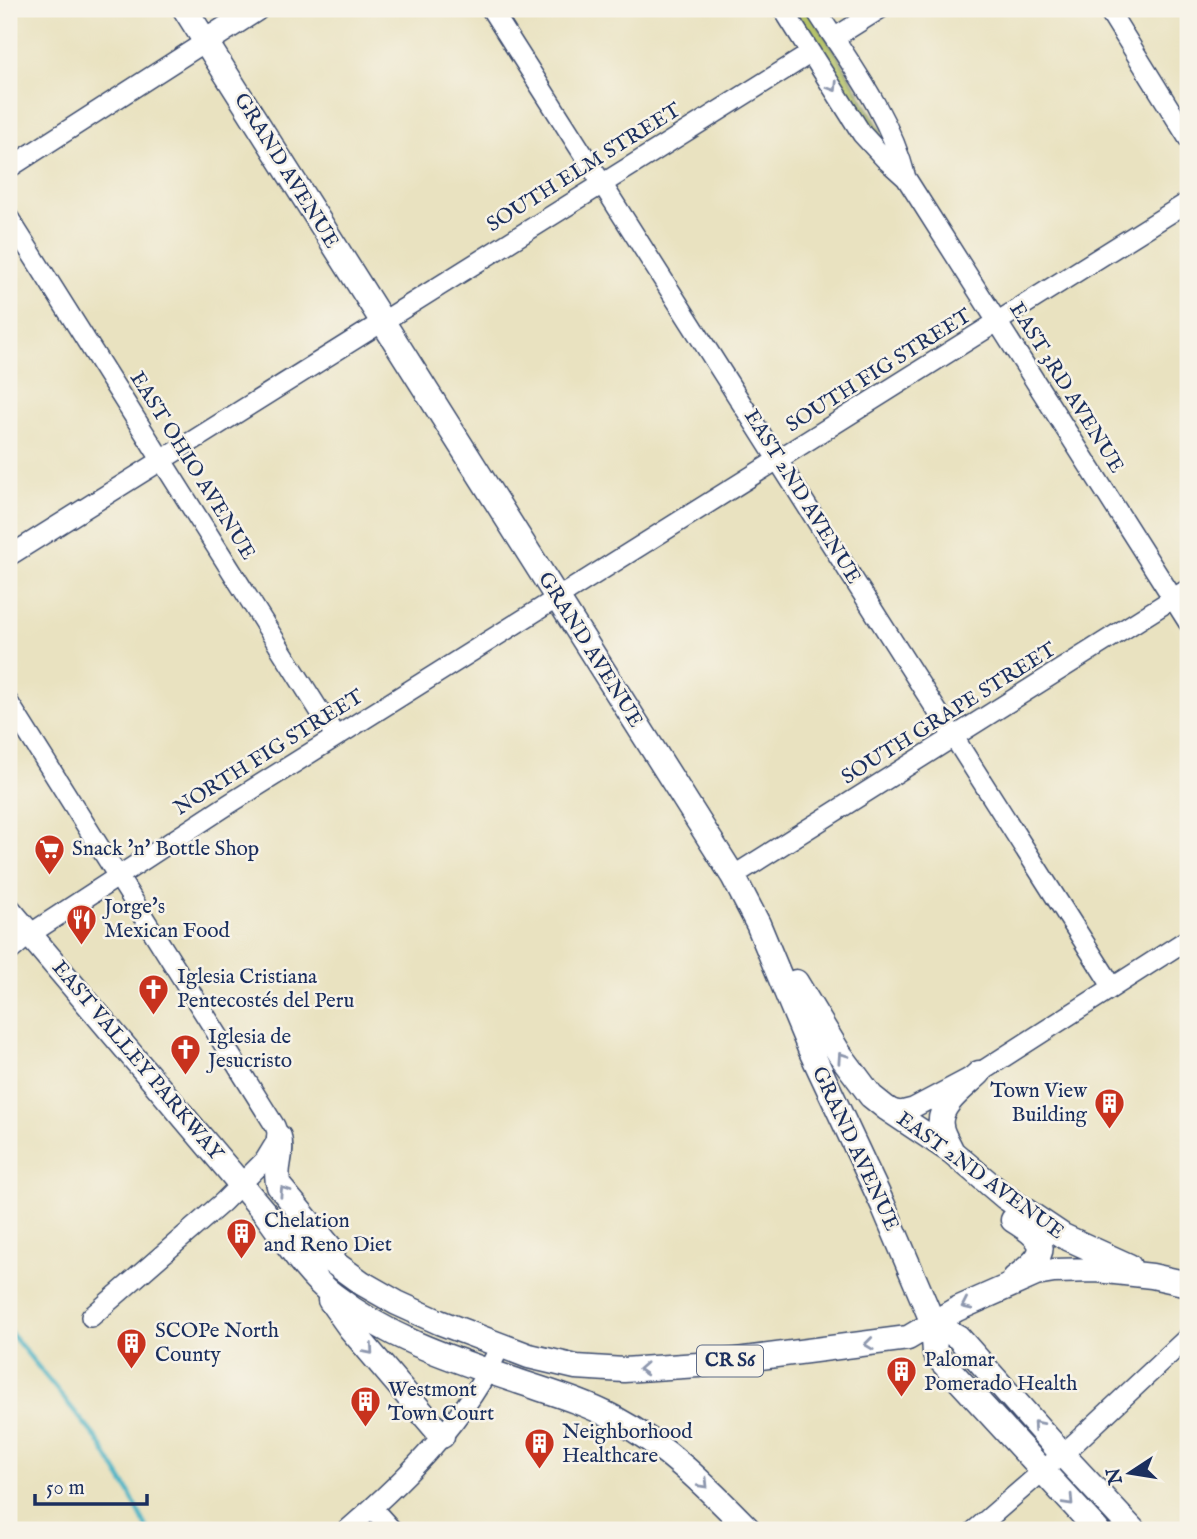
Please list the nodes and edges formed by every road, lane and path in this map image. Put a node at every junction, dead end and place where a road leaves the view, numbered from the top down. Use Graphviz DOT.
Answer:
graph roads {
  1 [pos="185,9"];
  2 [pos="256,9"];
  3 [pos="491,9"];
  4 [pos="783,9"];
  5 [pos="815,9"];
  6 [pos="880,9"];
  7 [pos="1108,9"];
  8 [pos="834,38"];
  9 [pos="205,42"];
  10 [pos="811,53"];
  11 [pos="1188,138"];
  12 [pos="9,168"];
  13 [pos="906,178"];
  14 [pos="602,183"];
  15 [pos="1188,202"];
  16 [pos="9,218"];
  17 [pos="381,322"];
  18 [pos="998,323"];
  19 [pos="162,461"];
  20 [pos="778,461"];
  21 [pos="9,556"];
  22 [pos="1181,594"];
  23 [pos="557,599"];
  24 [pos="1188,622"];
  25 [pos="9,703"];
  26 [pos="336,737"];
  27 [pos="954,737"];
  28 [pos="118,876"];
  29 [pos="733,876"];
  30 [pos="9,910"];
  31 [pos="758,924"];
  32 [pos="30,934"];
  33 [pos="1188,939"];
  34 [pos="9,953"];
  35 [pos="1112,986"];
  36 [pos="979,1073"];
  37 [pos="886,1108"];
  38 [pos="279,1137"];
  39 [pos="952,1152"];
  40 [pos="962,1176"];
  41 [pos="241,1184"];
  42 [pos="265,1213"];
  43 [pos="1152,1276"];
  44 [pos="313,1277"];
  45 [pos="359,1280"];
  46 [pos="1188,1284"];
  47 [pos="1001,1289"];
  48 [pos="91,1317"];
  49 [pos="933,1324"];
  50 [pos="1188,1338"];
  51 [pos="500,1346"];
  52 [pos="488,1372"];
  53 [pos="443,1436"];
  54 [pos="1062,1454"];
  55 [pos="1042,1471"];
  56 [pos="373,1509"];
  57 [pos="347,1530"];
  58 [pos="392,1530"];
  59 [pos="749,1530"];
  60 [pos="975,1530"];
  61 [pos="1097,1530"];
  62 [pos="1133,1530"];
  1 -- 9 [label="main road, GRAND AVENUE"];
  2 -- 9 [label="main road"];
  3 -- 14 [label="street, EAST 2ND AVENUE"];
  4 -- 10 [label="street, EAST 3RD AVENUE"];
  5 -- 8 [label="street, EAST 3RD AVENUE"];
  6 -- 8 [label="street"];
  7 -- 11 [label="street"];
  8 -- 13 [label="street, EAST 3RD AVENUE"];
  9 -- 12 [label="street"];
  9 -- 17 [label="main road, GRAND AVENUE"];
  10 -- 13 [label="street, EAST 3RD AVENUE, one-way"];
  10 -- 14 [label="street, SOUTH ELM STREET"];
  13 -- 18 [label="street, EAST 3RD AVENUE"];
  14 -- 17 [label="street, SOUTH ELM STREET"];
  14 -- 20 [label="street, EAST 2ND AVENUE"];
  15 -- 18 [label="street, SOUTH FIG STREET"];
  16 -- 19 [label="street, EAST OHIO AVENUE"];
  17 -- 19 [label="street, SOUTH ELM STREET"];
  17 -- 23 [label="main road, GRAND AVENUE"];
  18 -- 20 [label="street, SOUTH FIG STREET"];
  18 -- 22 [label="street, EAST 3RD AVENUE"];
  19 -- 21 [label="street, SOUTH ELM STREET"];
  19 -- 26 [label="street, EAST OHIO AVENUE"];
  20 -- 23 [label="street, SOUTH FIG STREET"];
  20 -- 27 [label="street, EAST 2ND AVENUE"];
  22 -- 24 [label="street, EAST 3RD AVENUE"];
  22 -- 27 [label="street, SOUTH GRAPE STREET"];
  23 -- 26 [label="street, NORTH FIG STREET"];
  23 -- 29 [label="main road, GRAND AVENUE"];
  25 -- 28 [label="street"];
  26 -- 28 [label="street, NORTH FIG STREET"];
  27 -- 29 [label="street, SOUTH GRAPE STREET"];
  27 -- 35 [label="street, EAST 2ND AVENUE"];
  28 -- 32 [label="street, NORTH FIG STREET"];
  28 -- 38 [label="street"];
  29 -- 31 [label="main road, GRAND AVENUE"];
  30 -- 32 [label="main road, EAST VALLEY PARKWAY / CR S6"];
  37 -- 31 [label="main road, EAST 2ND AVENUE, one-way"];
  31 -- 49 [label="main road, GRAND AVENUE"];
  32 -- 34 [label="street, NORTH FIG STREET"];
  32 -- 41 [label="main road, EAST VALLEY PARKWAY / CR S6"];
  33 -- 35 [label="street"];
  35 -- 36 [label="street"];
  36 -- 37 [label="street"];
  36 -- 39 [label="main road"];
  37 -- 39 [label="main road, EAST 2ND AVENUE"];
  38 -- 41 [label="street"];
  45 -- 38 [label="main road, one-way"];
  39 -- 43 [label="main road, EAST 2ND AVENUE"];
  40 -- 47 [label="main road, EAST 2ND AVENUE"];
  41 -- 42 [label="main road, EAST VALLEY PARKWAY / CR S6"];
  41 -- 48 [label="street"];
  42 -- 44 [label="main road, EAST VALLEY PARKWAY / CR S6"];
  42 -- 45 [label="main road, EAST VALLEY PARKWAY / CR S6"];
  43 -- 46 [label="main road, EAST 2ND AVENUE / CR S6"];
  43 -- 47 [label="main road, EAST 2ND AVENUE / CR S6"];
  44 -- 52 [label="main road, EAST VALLEY PARKWAY / CR S6"];
  44 -- 53 [label="main road, one-way"];
  45 -- 51 [label="main road, EAST VALLEY PARKWAY / CR S6"];
  47 -- 49 [label="main road, EAST 2ND AVENUE / CR S6, one-way"];
  49 -- 51 [label="main road, EAST VALLEY PARKWAY / CR S6, one-way"];
  54 -- 49 [label="main road, one-way"];
  49 -- 55 [label="main road, GRAND AVENUE"];
  50 -- 54 [label="street"];
  51 -- 52 [label="street"];
  52 -- 53 [label="street"];
  52 -- 59 [label="main road, EAST VALLEY PARKWAY / CR S6, one-way"];
  53 -- 56 [label="street"];
  54 -- 55 [label="street"];
  54 -- 62 [label="main road"];
  55 -- 60 [label="street"];
  55 -- 61 [label="main road, GRAND AVENUE, one-way"];
  56 -- 57 [label="street"];
  56 -- 58 [label="street"];
}
